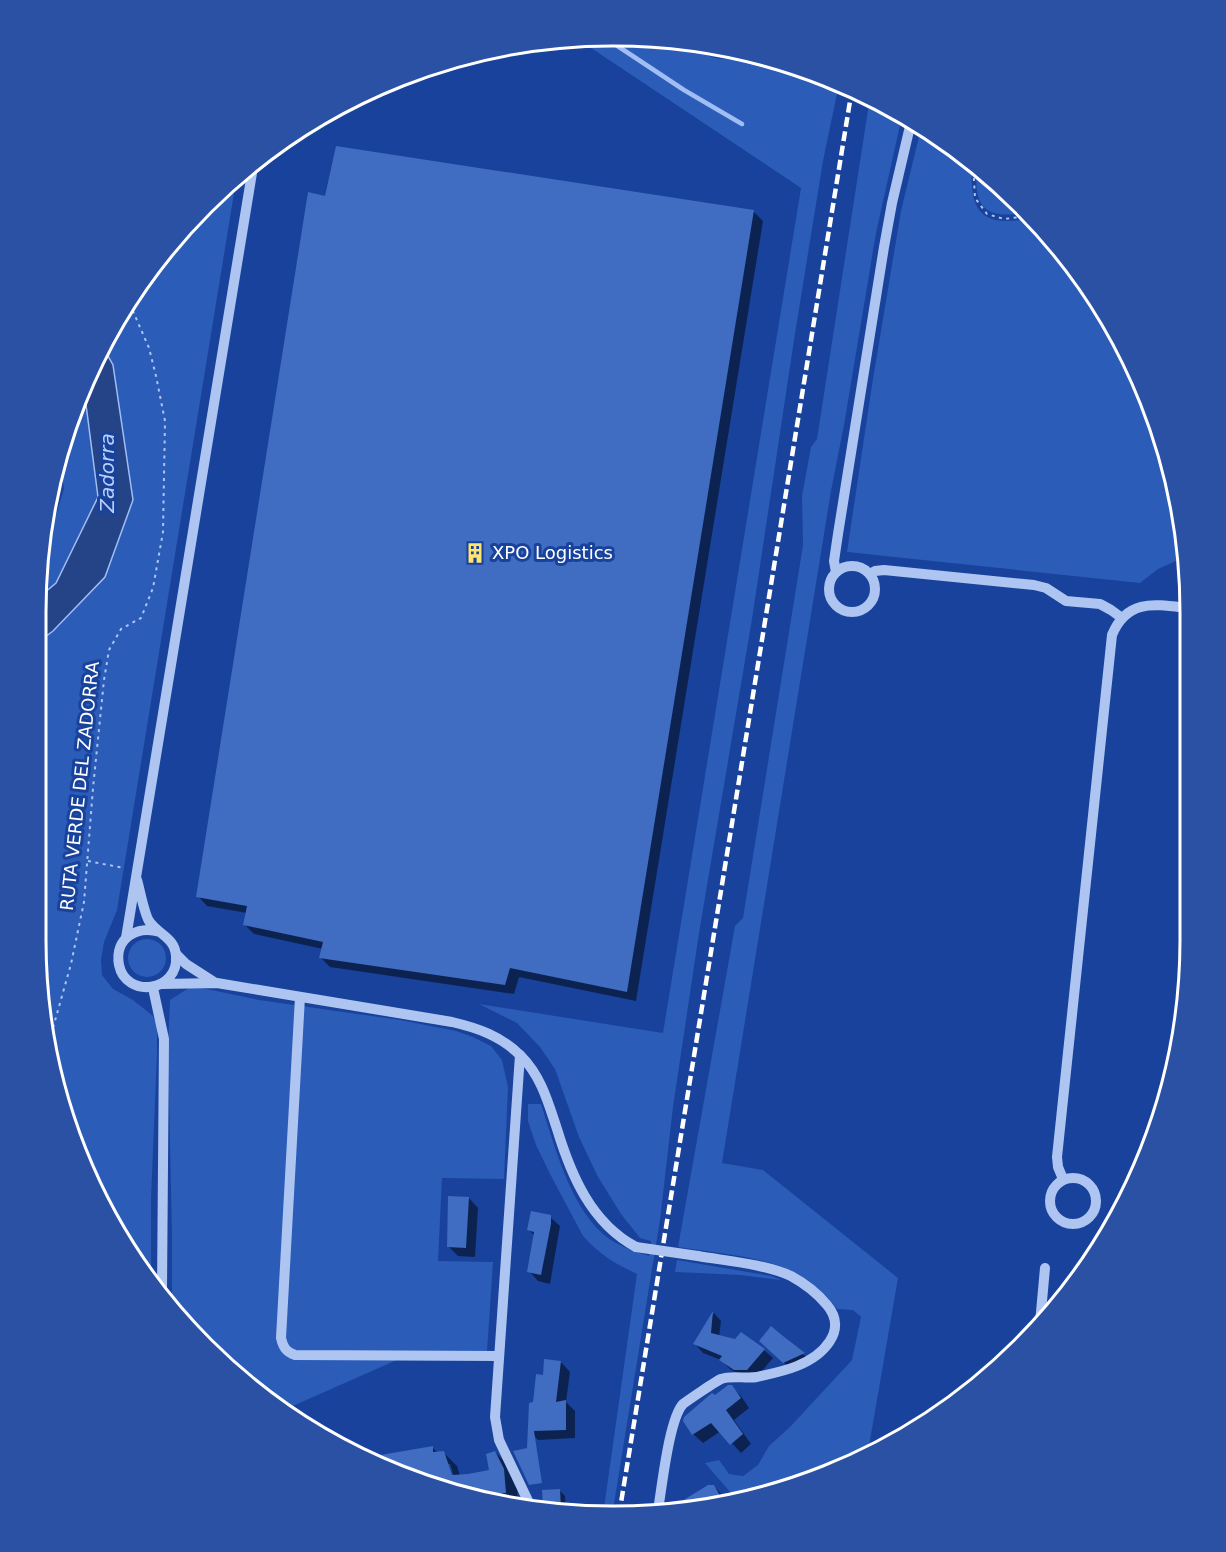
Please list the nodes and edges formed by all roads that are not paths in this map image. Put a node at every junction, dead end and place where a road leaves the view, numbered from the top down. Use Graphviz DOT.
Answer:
graph roads {
  1 [pos="909,130"];
  2 [pos="251,177"];
  3 [pos="836,572"];
  4 [pos="870,574"];
  5 [pos="1180,608"];
  6 [pos="1122,618"];
  7 [pos="133,873"];
  8 [pos="160,932"];
  9 [pos="126,938"];
  10 [pos="176,954"];
  11 [pos="217,983"];
  12 [pos="158,986"];
  13 [pos="300,997"];
  14 [pos="520,1055"];
  15 [pos="1063,1179"];
  16 [pos="1045,1268"];
  17 [pos="162,1281"];
  18 [pos="1041,1310"];
  19 [pos="499,1356"];
  20 [pos="528,1499"];
  21 [pos="659,1503"];
  1 -- 3 [label="street"];
  2 -- 7 [label="street"];
  3 -- 4 [label="street"];
  3 -- 4 [label="street"];
  4 -- 6 [label="street"];
  5 -- 6 [label="street"];
  6 -- 15 [label="street"];
  7 -- 8 [label="street"];
  7 -- 9 [label="street"];
  8 -- 9 [label="street"];
  8 -- 10 [label="street"];
  9 -- 12 [label="street"];
  10 -- 11 [label="street"];
  10 -- 12 [label="street"];
  11 -- 12 [label="street"];
  11 -- 13 [label="street"];
  12 -- 17 [label="street"];
  13 -- 14 [label="street"];
  13 -- 19 [label="street"];
  14 -- 19 [label="street"];
  14 -- 21 [label="street, bridge"];
  15 -- 15 [label="street"];
  16 -- 18 [label="street"];
  19 -- 20 [label="street"];
}
